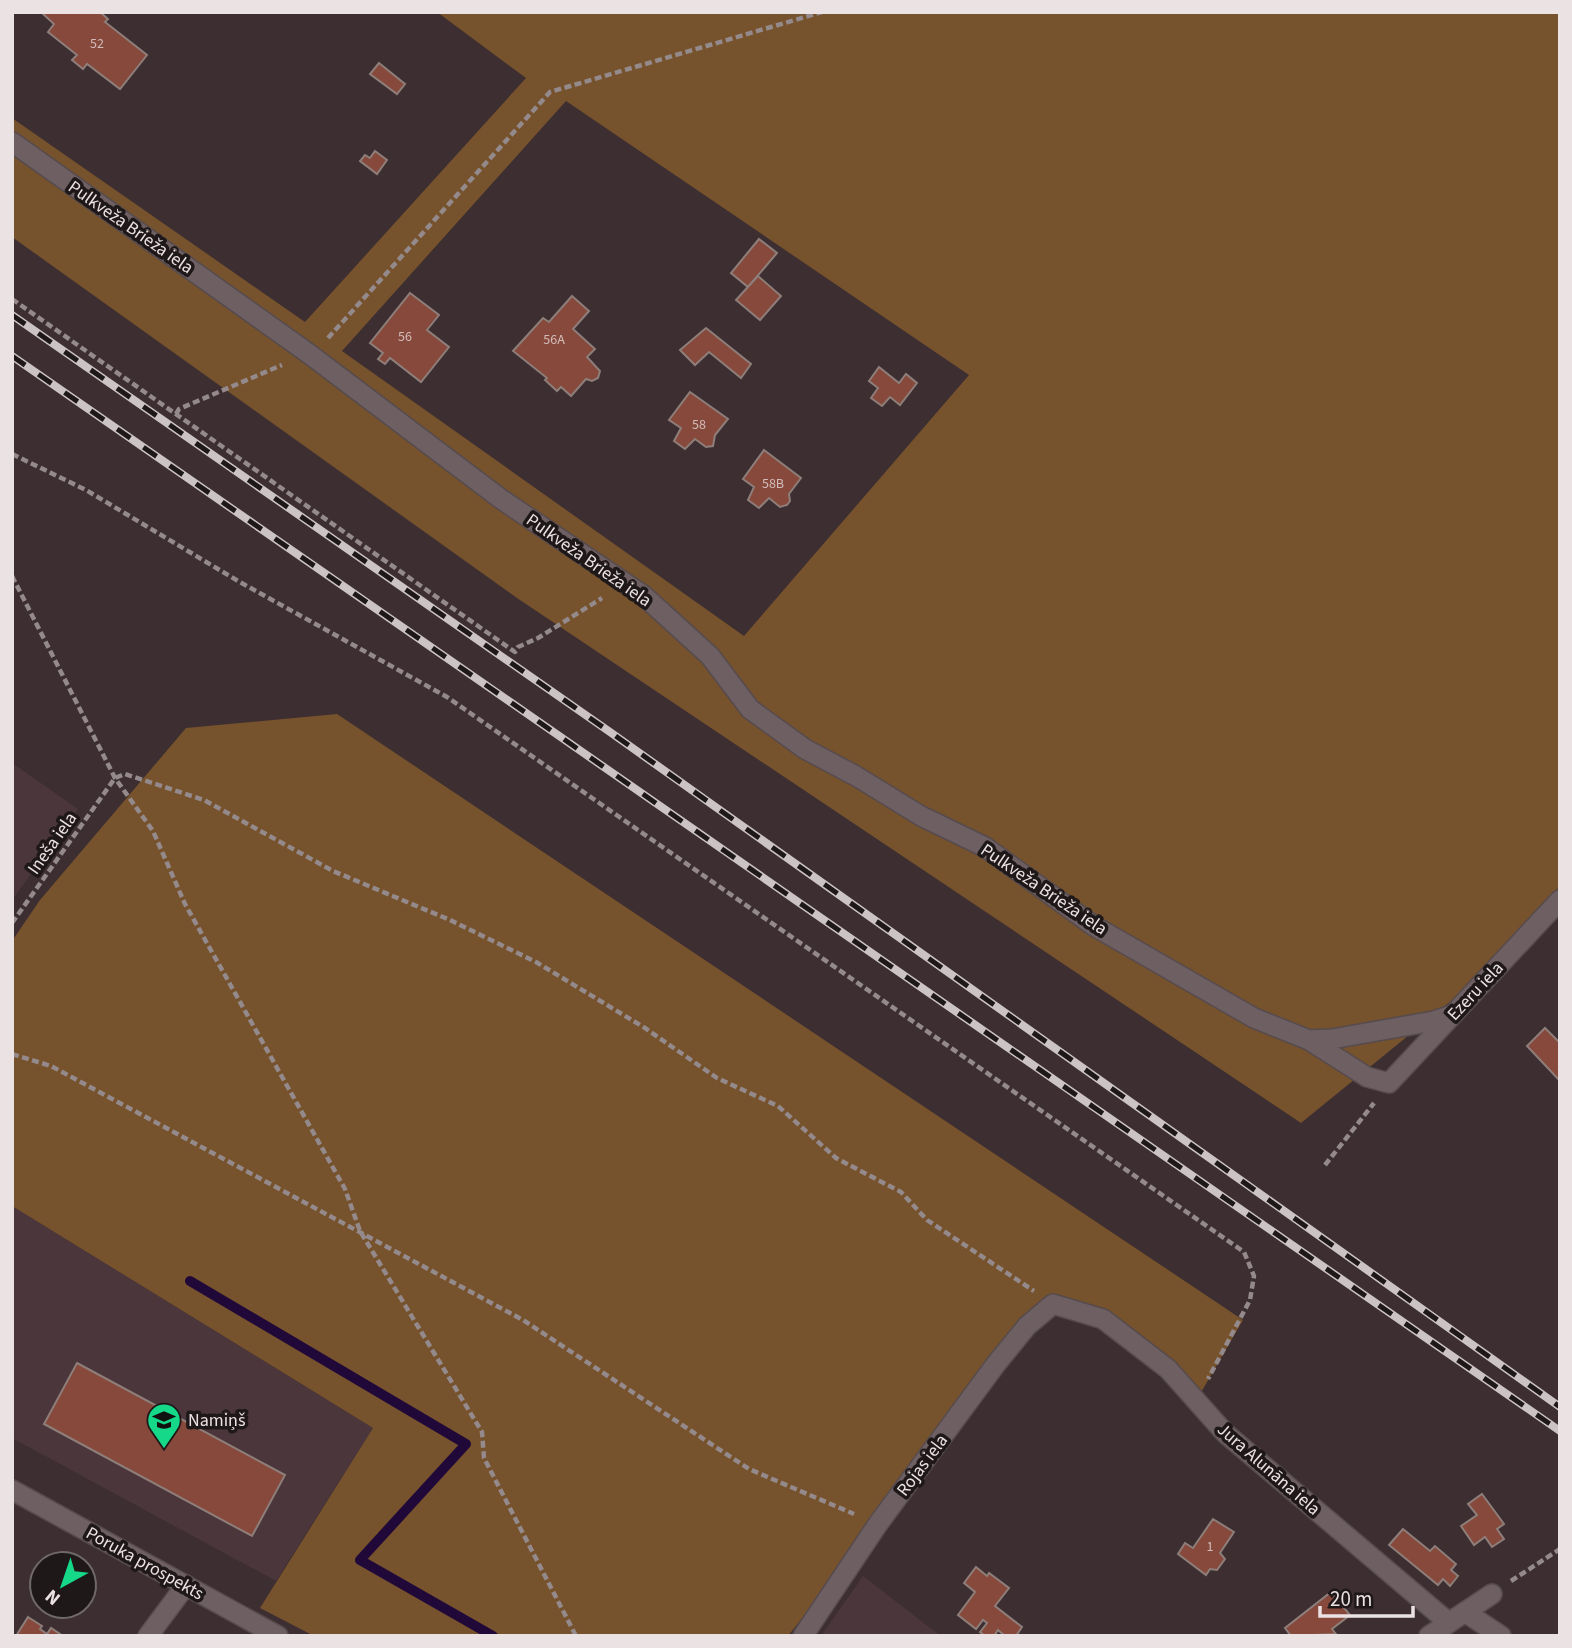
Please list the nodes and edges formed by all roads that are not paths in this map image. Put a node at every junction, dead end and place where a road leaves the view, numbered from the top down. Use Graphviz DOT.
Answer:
graph roads {
  1 [pos="12,142"];
  2 [pos="1560,900"];
  3 [pos="1452,1016"];
  4 [pos="1309,1040"];
  5 [pos="1389,1083"];
  6 [pos="1053,1304"];
  7 [pos="12,1490"];
  8 [pos="186,1585"];
  9 [pos="1492,1594"];
  10 [pos="1456,1617"];
  11 [pos="148,1636"];
  12 [pos="278,1636"];
  13 [pos="803,1636"];
  14 [pos="1429,1636"];
  15 [pos="1501,1636"];
  1 -- 4 [label="street, Pulkveža Brieža iela"];
  2 -- 3 [label="street, Ezeru iela"];
  3 -- 4 [label="street"];
  3 -- 5 [label="street, Ezeru iela"];
  4 -- 5 [label="street, Pulkveža Brieža iela"];
  6 -- 10 [label="street, Jura Alunāna iela"];
  6 -- 13 [label="street, Rojas iela"];
  7 -- 8 [label="street, Poruka prospekts"];
  8 -- 11 [label="street"];
  8 -- 12 [label="street, Poruka prospekts"];
  9 -- 10 [label="street"];
  10 -- 14 [label="street"];
  10 -- 15 [label="street, Jura Alunāna iela"];
}
